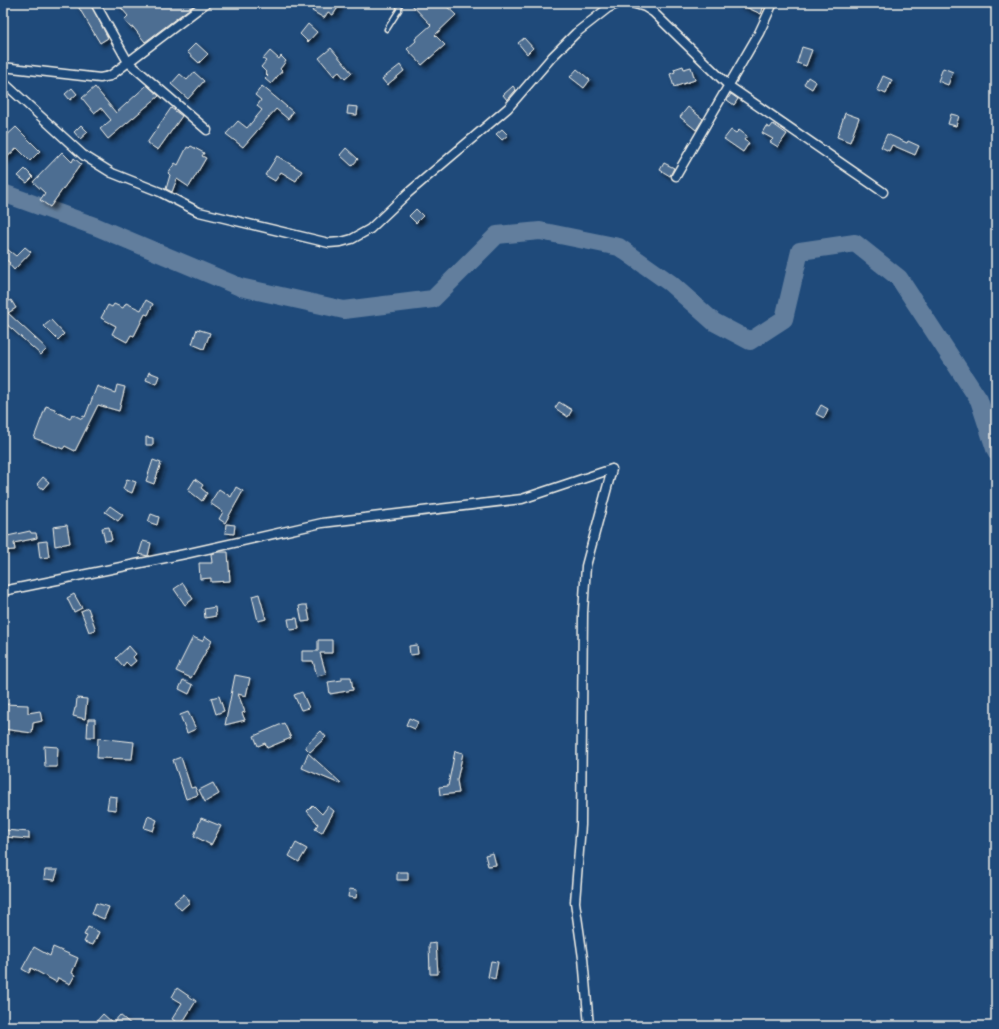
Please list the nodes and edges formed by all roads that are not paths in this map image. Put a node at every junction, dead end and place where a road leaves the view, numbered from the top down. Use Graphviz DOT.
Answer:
graph roads {
  1 [pos="95,3"];
  2 [pos="206,3"];
  3 [pos="400,3"];
  4 [pos="619,3"];
  5 [pos="632,3"];
  6 [pos="773,3"];
  7 [pos="387,29"];
  8 [pos="128,62"];
  9 [pos="3,67"];
  10 [pos="3,82"];
  11 [pos="729,86"];
  12 [pos="207,130"];
  13 [pos="676,176"];
  14 [pos="883,192"];
  15 [pos="3,591"];
  16 [pos="588,1026"];
  1 -- 8 [label="street"];
  2 -- 8 [label="street"];
  3 -- 7 [label="lane"];
  4 -- 10 [label="street"];
  5 -- 11 [label="street"];
  6 -- 11 [label="street"];
  8 -- 9 [label="street"];
  8 -- 12 [label="street"];
  11 -- 13 [label="street"];
  11 -- 14 [label="street"];
  15 -- 16 [label="street"];
}
